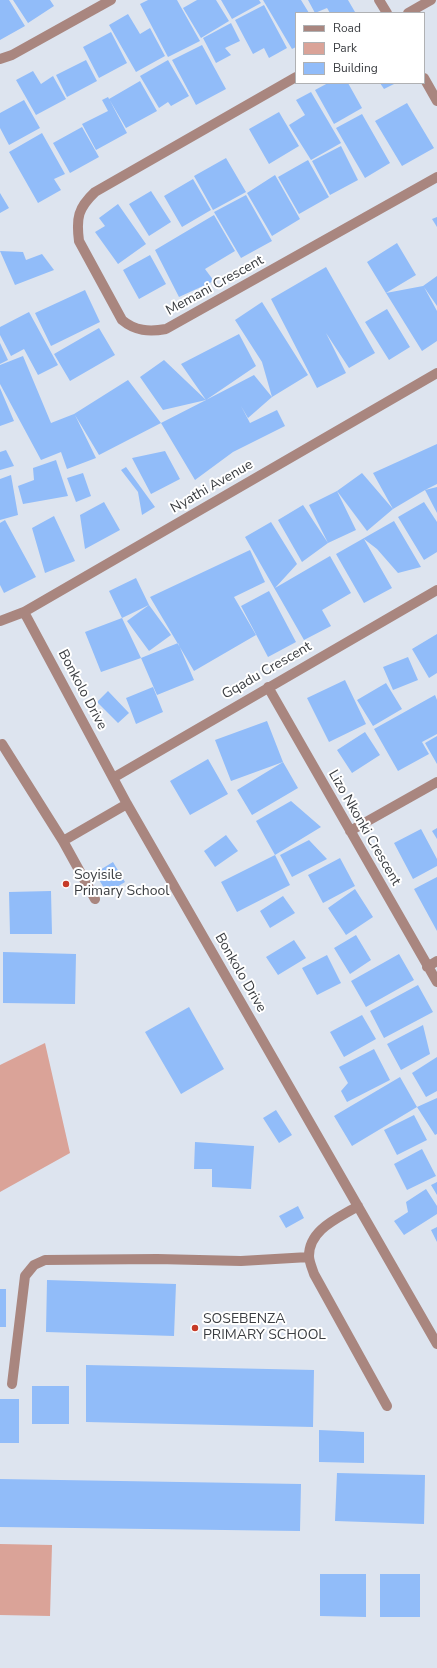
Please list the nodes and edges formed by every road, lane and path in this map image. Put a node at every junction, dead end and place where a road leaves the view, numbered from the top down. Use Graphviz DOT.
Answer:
graph roads {
  1 [pos="111,0"];
  2 [pos="379,0"];
  3 [pos="431,0"];
  4 [pos="386,12"];
  5 [pos="410,12"];
  6 [pos="0,59"];
  7 [pos="295,78"];
  8 [pos="425,80"];
  9 [pos="437,101"];
  10 [pos="437,177"];
  11 [pos="437,373"];
  12 [pos="437,590"];
  13 [pos="24,612"];
  14 [pos="0,621"];
  15 [pos="268,687"];
  16 [pos="2,744"];
  17 [pos="113,778"];
  18 [pos="437,782"];
  19 [pos="127,804"];
  20 [pos="350,832"];
  21 [pos="62,841"];
  22 [pos="95,899"];
  23 [pos="437,961"];
  24 [pos="427,967"];
  25 [pos="437,982"];
  26 [pos="358,1206"];
  27 [pos="309,1257"];
  28 [pos="437,1344"];
  29 [pos="12,1384"];
  30 [pos="387,1406"];
  1 -- 6 [label="street"];
  2 -- 4 [label="street"];
  3 -- 5 [label="street"];
  7 -- 10 [label="street, Memani Crescent"];
  8 -- 9 [label="street"];
  11 -- 13 [label="street, Nyathi Avenue"];
  12 -- 15 [label="street, Gqadu Crescent"];
  13 -- 14 [label="street, Nyathi Avenue"];
  13 -- 17 [label="street, Bonkolo Drive"];
  15 -- 17 [label="street, Gqadu Crescent"];
  15 -- 20 [label="street, Lizo Nkonki Crescent"];
  16 -- 21 [label="street"];
  17 -- 19 [label="street, Bonkolo Drive"];
  18 -- 20 [label="street"];
  19 -- 21 [label="street"];
  19 -- 26 [label="street, Bonkolo Drive"];
  20 -- 24 [label="street, Lizo Nkonki Crescent"];
  21 -- 22 [label="street"];
  23 -- 24 [label="street"];
  24 -- 25 [label="street, Lizo Nkonki Crescent"];
  26 -- 27 [label="street"];
  26 -- 28 [label="street, Bonkolo Drive"];
  27 -- 29 [label="street"];
  27 -- 30 [label="street"];
}
